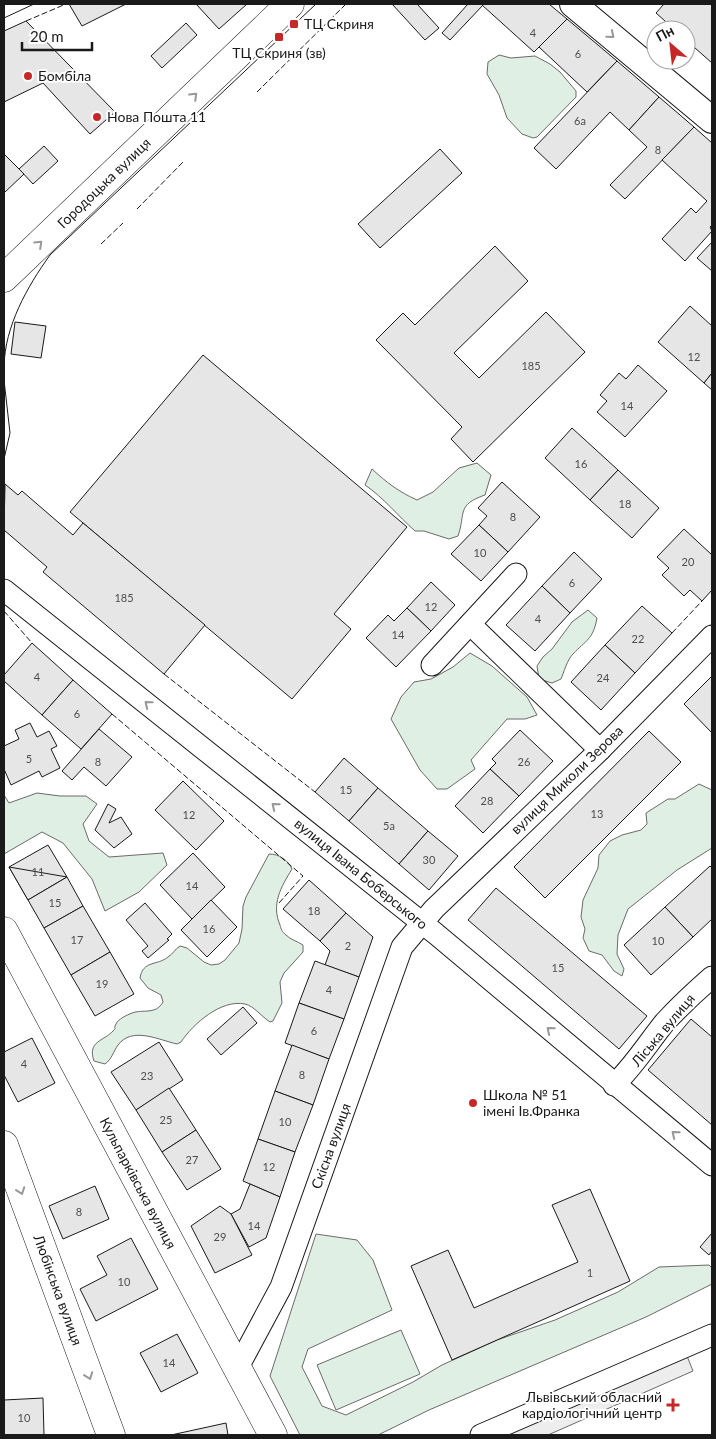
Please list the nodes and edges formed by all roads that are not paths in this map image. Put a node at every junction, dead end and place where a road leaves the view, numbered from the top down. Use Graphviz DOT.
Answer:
graph roads {
  1 [pos="290,4"];
  2 [pos="573,4"];
  3 [pos="712,120"];
  4 [pos="4,278"];
  5 [pos="516,574"];
  6 [pos="4,590"];
  7 [pos="470,624"];
  8 [pos="712,636"];
  9 [pos="432,665"];
  10 [pos="600,750"];
  11 [pos="422,923"];
  12 [pos="4,931"];
  13 [pos="712,976"];
  14 [pos="614,1085"];
  15 [pos="4,1145"];
  16 [pos="712,1165"];
  17 [pos="712,1335"];
  18 [pos="237,1369"];
  19 [pos="111,1435"];
  20 [pos="273,1435"];
  21 [pos="481,1435"];
  4 -- 1 [label="main road, Городоцька вулиця, one-way"];
  2 -- 3 [label="street, one-way"];
  5 -- 7 [label="street"];
  11 -- 6 [label="street, вулиця Івана Боберського, one-way"];
  7 -- 9 [label="street"];
  7 -- 10 [label="street"];
  8 -- 10 [label="street, вулиця Миколи Зерова"];
  10 -- 11 [label="street, вулиця Миколи Зерова"];
  14 -- 11 [label="street, вулиця Івана Боберського, one-way"];
  11 -- 18 [label="street, Скісна вулиця"];
  12 -- 18 [label="main road, Кульпарківська вулиця"];
  13 -- 14 [label="street, Ліська вулиця"];
  16 -- 14 [label="street, вулиця Івана Боберського, one-way"];
  15 -- 19 [label="main road, Любінська вулиця, one-way"];
  17 -- 21 [label="street"];
  18 -- 20 [label="main road, Кульпарківська вулиця"];
}
